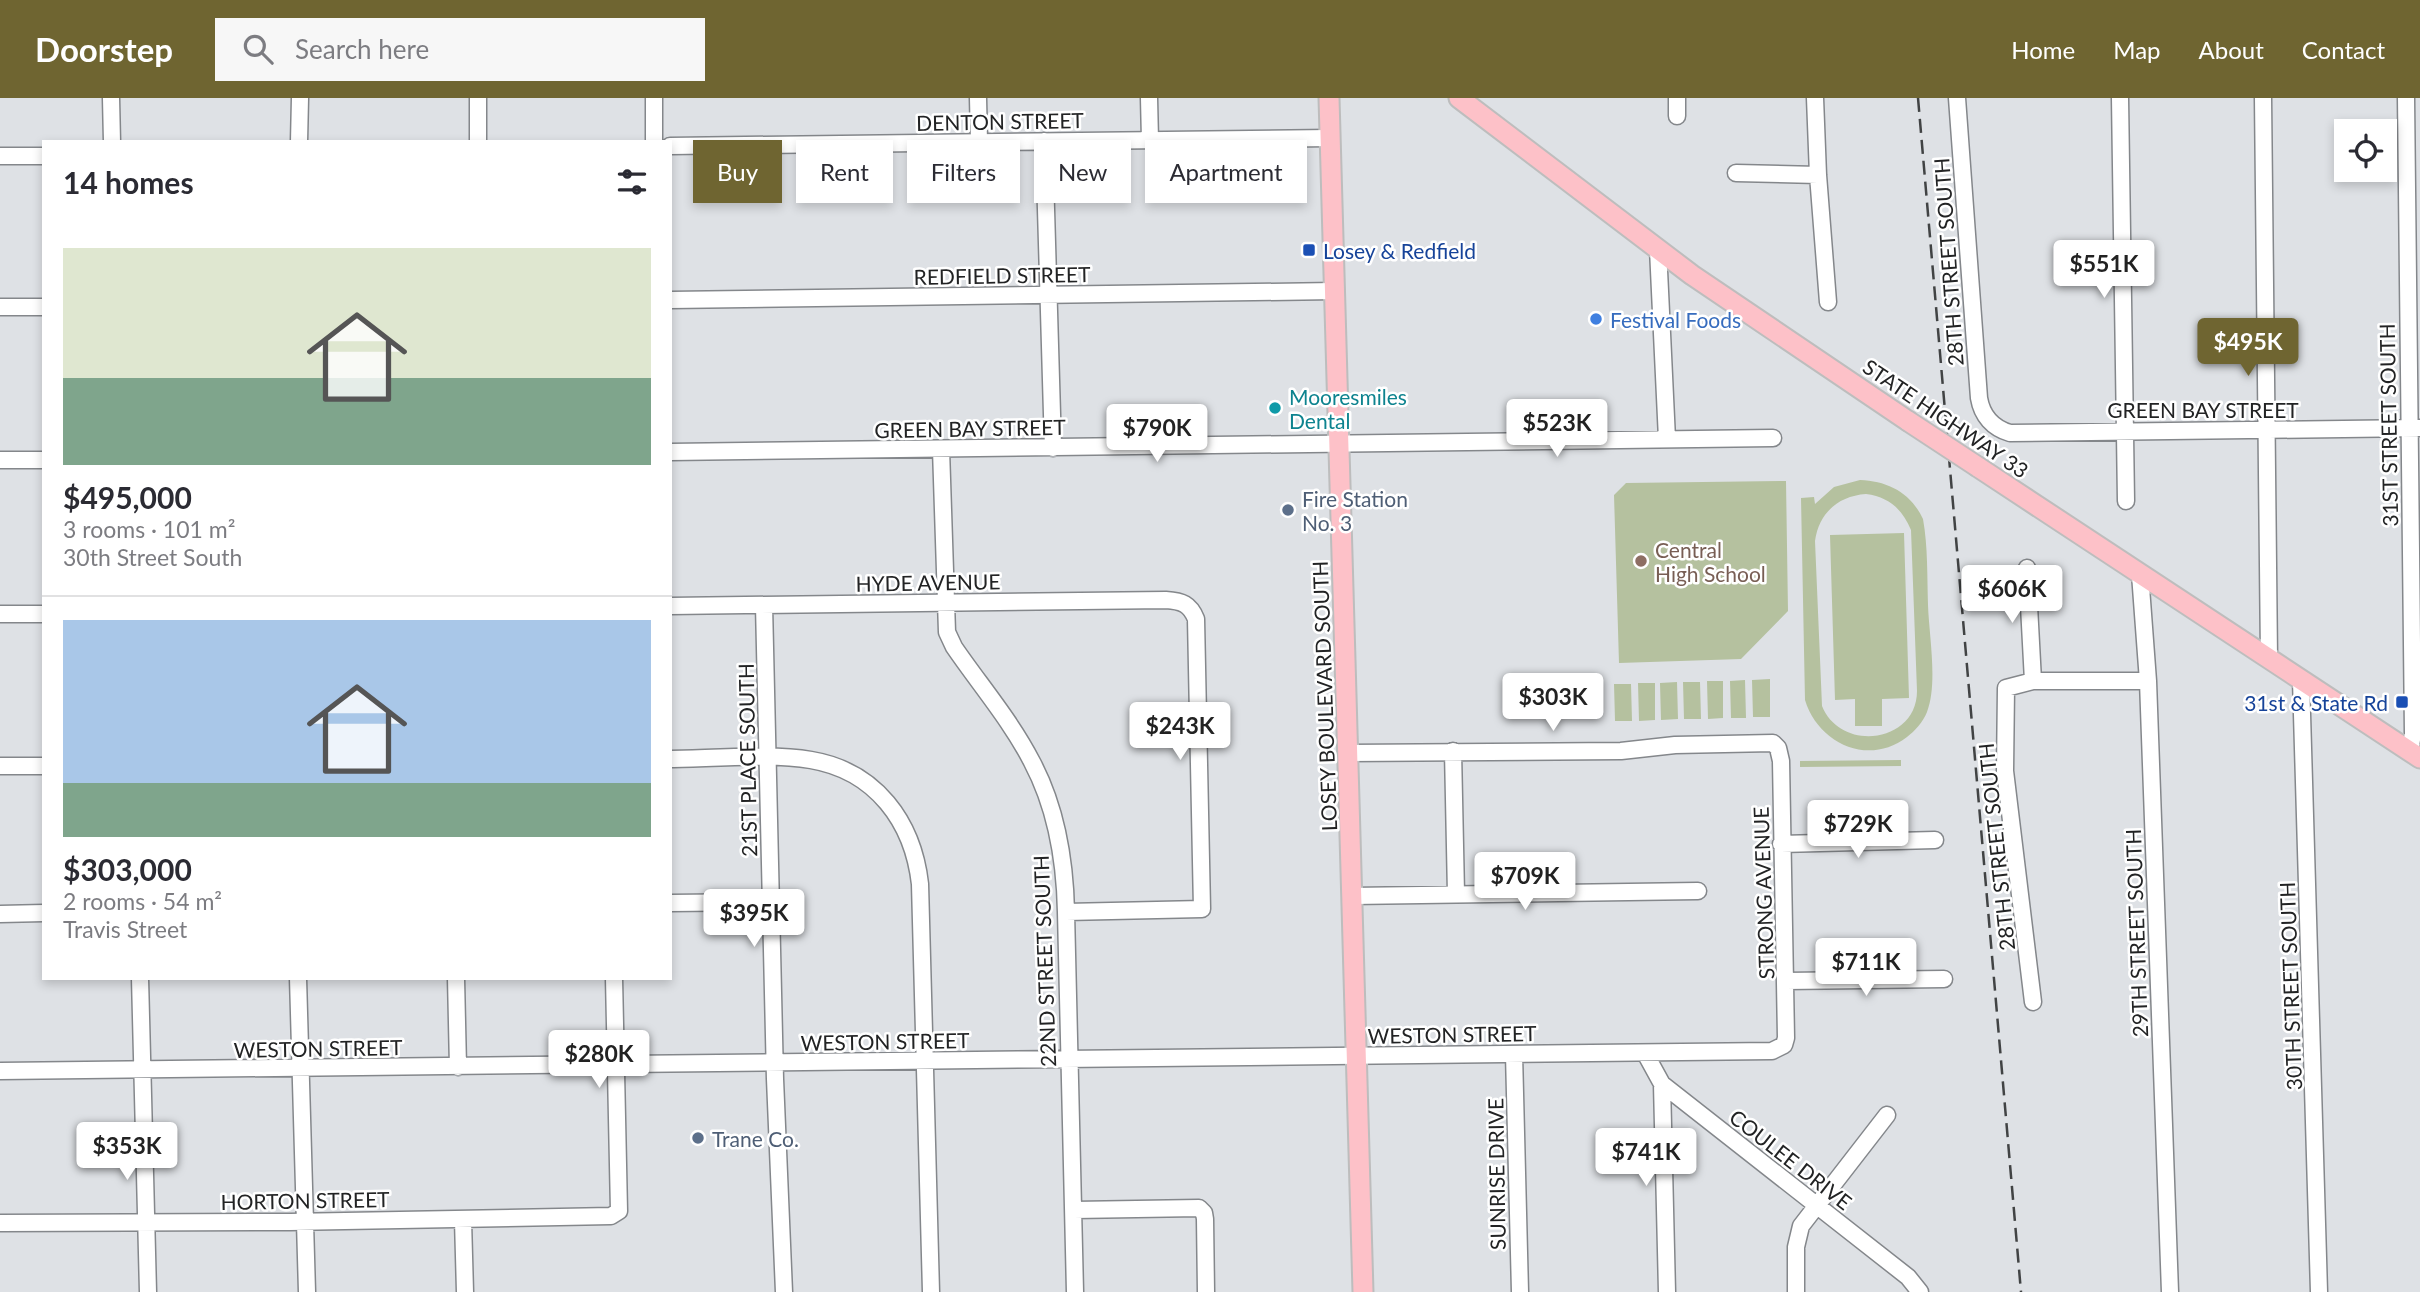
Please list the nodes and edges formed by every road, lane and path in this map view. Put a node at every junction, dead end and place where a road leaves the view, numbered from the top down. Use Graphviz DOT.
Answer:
graph roads {
  1 [pos="111,98"];
  2 [pos="300,98"];
  3 [pos="478,98"];
  4 [pos="654,98"];
  5 [pos="978,98"];
  6 [pos="1149,98"];
  7 [pos="1329,98"];
  8 [pos="1459,98"];
  9 [pos="1677,98"];
  10 [pos="1815,98"];
  11 [pos="1957,98"];
  12 [pos="2120,98"];
  13 [pos="2263,98"];
  14 [pos="2406,98"];
  15 [pos="1677,116"];
  16 [pos="1330,138"];
  17 [pos="112,140"];
  18 [pos="299,140"];
  19 [pos="478,140"];
  20 [pos="654,140"];
  21 [pos="979,140"];
  22 [pos="1150,140"];
  23 [pos="907,142"];
  24 [pos="672,146"];
  25 [pos="0,156"];
  26 [pos="42,156"];
  27 [pos="1736,173"];
  28 [pos="1818,175"];
  29 [pos="1046,203"];
  30 [pos="1658,249"];
  31 [pos="1335,291"];
  32 [pos="1049,296"];
  33 [pos="672,300"];
  34 [pos="1828,302"];
  35 [pos="0,307"];
  36 [pos="42,307"];
  37 [pos="1989,421"];
  38 [pos="2414,428"];
  39 [pos="2124,430"];
  40 [pos="2267,430"];
  41 [pos="1773,438"];
  42 [pos="1667,439"];
  43 [pos="1340,444"];
  44 [pos="1053,448"];
  45 [pos="941,449"];
  46 [pos="672,452"];
  47 [pos="0,460"];
  48 [pos="42,460"];
  49 [pos="2126,501"];
  50 [pos="2028,568"];
  51 [pos="2140,573"];
  52 [pos="945,603"];
  53 [pos="764,605"];
  54 [pos="672,606"];
  55 [pos="0,614"];
  56 [pos="42,614"];
  57 [pos="2269,658"];
  58 [pos="2301,680"];
  59 [pos="2033,681"];
  60 [pos="2148,681"];
  61 [pos="1453,751"];
  62 [pos="1348,753"];
  63 [pos="2415,754"];
  64 [pos="767,758"];
  65 [pos="672,759"];
  66 [pos="0,766"];
  67 [pos="42,766"];
  68 [pos="1935,840"];
  69 [pos="1781,844"];
  70 [pos="1698,891"];
  71 [pos="1456,894"];
  72 [pos="1352,897"];
  73 [pos="771,902"];
  74 [pos="672,903"];
  75 [pos="1066,912"];
  76 [pos="42,913"];
  77 [pos="0,914"];
  78 [pos="1944,979"];
  79 [pos="140,980"];
  80 [pos="298,980"];
  81 [pos="456,980"];
  82 [pos="614,980"];
  83 [pos="1786,981"];
  84 [pos="2033,1002"];
  85 [pos="1770,1051"];
  86 [pos="1645,1052"];
  87 [pos="1514,1054"];
  88 [pos="1356,1057"];
  89 [pos="1070,1059"];
  90 [pos="923,1061"];
  91 [pos="775,1063"];
  92 [pos="616,1065"];
  93 [pos="458,1067"];
  94 [pos="300,1069"];
  95 [pos="142,1070"];
  96 [pos="0,1071"];
  97 [pos="1661,1084"];
  98 [pos="1887,1115"];
  99 [pos="1816,1206"];
  100 [pos="1074,1210"];
  101 [pos="463,1220"];
  102 [pos="305,1222"];
  103 [pos="0,1223"];
  104 [pos="146,1223"];
  105 [pos="148,1292"];
  106 [pos="307,1292"];
  107 [pos="465,1292"];
  108 [pos="784,1292"];
  109 [pos="930,1292"];
  110 [pos="1074,1292"];
  111 [pos="1206,1292"];
  112 [pos="1363,1292"];
  113 [pos="1520,1292"];
  114 [pos="1667,1292"];
  115 [pos="1796,1292"];
  116 [pos="1920,1292"];
  117 [pos="2169,1292"];
  118 [pos="2319,1292"];
  1 -- 17 [label="street"];
  2 -- 18 [label="street"];
  3 -- 19 [label="street"];
  4 -- 20 [label="street"];
  5 -- 21 [label="street"];
  6 -- 22 [label="street"];
  7 -- 16 [label="main road, LOSEY BOULEVARD SOUTH"];
  8 -- 30 [label="main road, STATE HIGHWAY 33"];
  9 -- 15 [label="street"];
  10 -- 28 [label="street"];
  11 -- 37 [label="street, 28TH STREET SOUTH"];
  12 -- 39 [label="street"];
  13 -- 40 [label="street"];
  14 -- 38 [label="street, 31ST STREET SOUTH"];
  16 -- 22 [label="street, DENTON STREET"];
  16 -- 31 [label="main road, LOSEY BOULEVARD SOUTH"];
  23 -- 24 [label="street, DENTON STREET"];
  25 -- 26 [label="street"];
  27 -- 28 [label="street"];
  28 -- 34 [label="street"];
  29 -- 32 [label="street"];
  30 -- 42 [label="street"];
  30 -- 51 [label="main road, STATE HIGHWAY 33, bridge"];
  31 -- 32 [label="street, REDFIELD STREET"];
  31 -- 43 [label="main road, LOSEY BOULEVARD SOUTH"];
  32 -- 33 [label="street, REDFIELD STREET"];
  32 -- 44 [label="street"];
  35 -- 36 [label="street"];
  37 -- 39 [label="street, GREEN BAY STREET"];
  38 -- 40 [label="street, GREEN BAY STREET"];
  38 -- 63 [label="street, 31ST STREET SOUTH"];
  39 -- 40 [label="street, GREEN BAY STREET"];
  39 -- 49 [label="street"];
  40 -- 57 [label="street"];
  41 -- 42 [label="street, GREEN BAY STREET"];
  42 -- 43 [label="street, GREEN BAY STREET"];
  43 -- 44 [label="street, GREEN BAY STREET"];
  43 -- 62 [label="main road, LOSEY BOULEVARD SOUTH"];
  44 -- 45 [label="street, GREEN BAY STREET"];
  45 -- 46 [label="street, GREEN BAY STREET"];
  45 -- 52 [label="street, 22ND STREET SOUTH"];
  47 -- 48 [label="street"];
  50 -- 59 [label="street"];
  51 -- 57 [label="main road, STATE HIGHWAY 33"];
  51 -- 60 [label="street, 29TH STREET SOUTH"];
  52 -- 53 [label="street, HYDE AVENUE"];
  52 -- 75 [label="street, 22ND STREET SOUTH"];
  52 -- 75 [label="street, HYDE AVENUE"];
  53 -- 54 [label="street, HYDE AVENUE"];
  53 -- 64 [label="street, 21ST PLACE SOUTH"];
  55 -- 56 [label="street"];
  57 -- 58 [label="main road, STATE HIGHWAY 33"];
  58 -- 63 [label="main road, STATE HIGHWAY 33"];
  58 -- 118 [label="street, 30TH STREET SOUTH"];
  59 -- 60 [label="street"];
  59 -- 84 [label="street, 28TH STREET SOUTH"];
  60 -- 117 [label="street, 29TH STREET SOUTH"];
  61 -- 62 [label="street"];
  61 -- 69 [label="street, STRONG AVENUE"];
  61 -- 71 [label="street"];
  62 -- 72 [label="main road, LOSEY BOULEVARD SOUTH"];
  64 -- 65 [label="street"];
  64 -- 73 [label="street, 21ST PLACE SOUTH"];
  64 -- 90 [label="street"];
  66 -- 67 [label="street"];
  68 -- 69 [label="street"];
  69 -- 83 [label="street, STRONG AVENUE"];
  70 -- 71 [label="street"];
  71 -- 72 [label="street"];
  72 -- 88 [label="main road, LOSEY BOULEVARD SOUTH"];
  73 -- 74 [label="street"];
  73 -- 91 [label="street, 21ST PLACE SOUTH"];
  75 -- 89 [label="street, 22ND STREET SOUTH"];
  76 -- 77 [label="street"];
  78 -- 83 [label="street"];
  79 -- 95 [label="street"];
  80 -- 94 [label="street"];
  81 -- 93 [label="street"];
  82 -- 92 [label="street"];
  83 -- 85 [label="street, STRONG AVENUE"];
  85 -- 86 [label="street, WESTON STREET"];
  86 -- 87 [label="street, WESTON STREET"];
  86 -- 97 [label="street, COULEE DRIVE"];
  87 -- 88 [label="street, WESTON STREET"];
  87 -- 113 [label="street, SUNRISE DRIVE"];
  88 -- 89 [label="street, WESTON STREET"];
  88 -- 112 [label="main road, LOSEY BOULEVARD SOUTH"];
  89 -- 90 [label="street, WESTON STREET"];
  89 -- 100 [label="street, 22ND STREET SOUTH"];
  90 -- 91 [label="street, WESTON STREET"];
  90 -- 109 [label="street"];
  91 -- 92 [label="street, WESTON STREET"];
  91 -- 108 [label="street, 21ST PLACE SOUTH"];
  92 -- 93 [label="street, WESTON STREET"];
  92 -- 101 [label="street, HORTON STREET"];
  93 -- 94 [label="street, WESTON STREET"];
  94 -- 95 [label="street, WESTON STREET"];
  94 -- 102 [label="street"];
  95 -- 96 [label="street, WESTON STREET"];
  95 -- 104 [label="street"];
  97 -- 99 [label="street, COULEE DRIVE"];
  97 -- 114 [label="street"];
  98 -- 99 [label="street"];
  99 -- 115 [label="street"];
  99 -- 116 [label="street, COULEE DRIVE"];
  100 -- 110 [label="street, 22ND STREET SOUTH"];
  100 -- 111 [label="street"];
  101 -- 102 [label="street, HORTON STREET"];
  101 -- 107 [label="street"];
  102 -- 104 [label="street, HORTON STREET"];
  102 -- 106 [label="street"];
  103 -- 104 [label="street, HORTON STREET"];
  104 -- 105 [label="street"];
}
